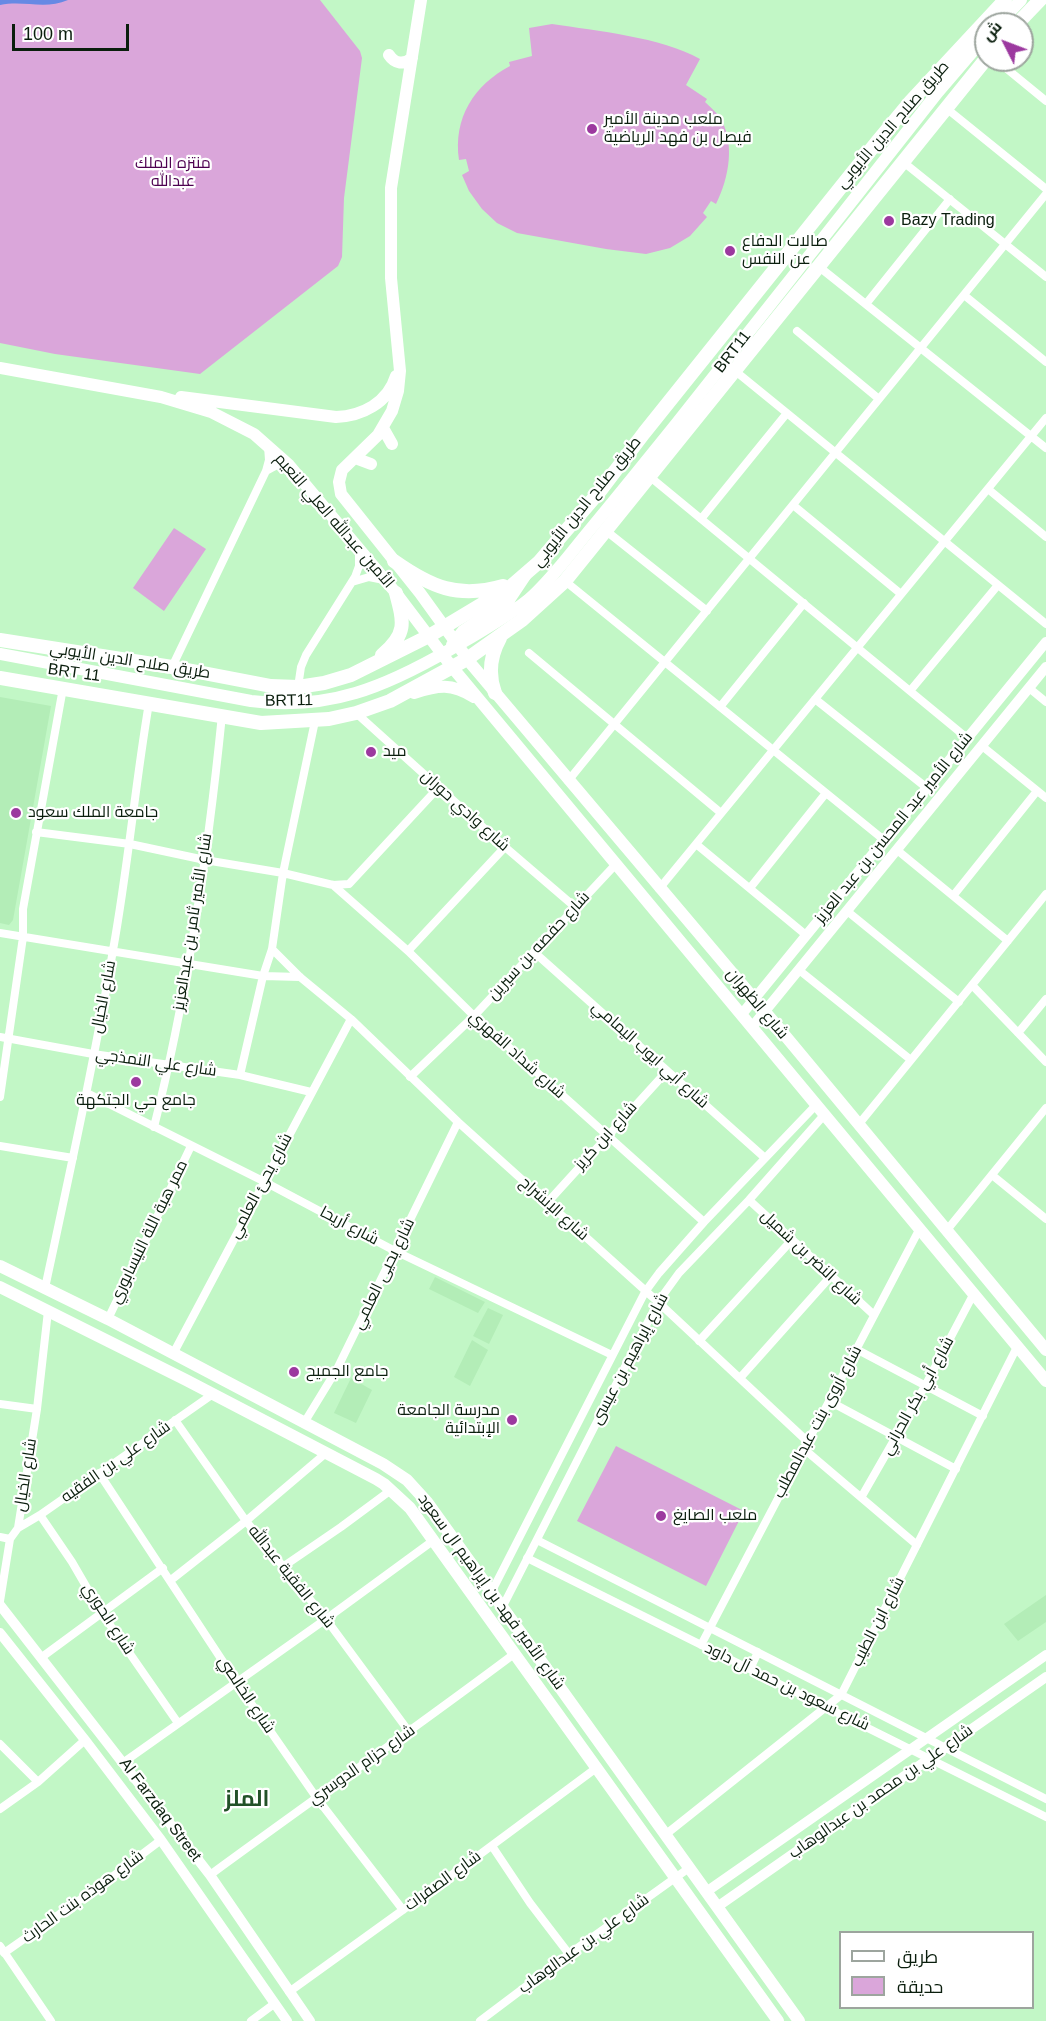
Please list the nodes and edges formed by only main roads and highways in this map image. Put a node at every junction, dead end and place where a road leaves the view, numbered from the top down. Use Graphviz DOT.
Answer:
graph roads {
  1 [pos="422,0"];
  2 [pos="1005,0"];
  3 [pos="1021,0"];
  4 [pos="1040,0"];
  5 [pos="1010,12"];
  6 [pos="1028,12"];
  7 [pos="974,50"];
  8 [pos="389,55"];
  9 [pos="412,58"];
  10 [pos="975,72"];
  11 [pos="399,361"];
  12 [pos="4,371"];
  13 [pos="141,393"];
  14 [pos="383,428"];
  15 [pos="392,444"];
  16 [pos="355,458"];
  17 [pos="371,464"];
  18 [pos="394,561"];
  19 [pos="521,579"];
  20 [pos="396,593"];
  21 [pos="445,627"];
  22 [pos="429,636"];
  23 [pos="501,636"];
  24 [pos="0,640"];
  25 [pos="451,647"];
  26 [pos="0,654"];
  27 [pos="467,659"];
  28 [pos="0,662"];
  29 [pos="369,666"];
  30 [pos="452,667"];
  31 [pos="0,678"];
  32 [pos="127,679"];
  33 [pos="495,693"];
  34 [pos="390,701"];
  35 [pos="480,701"];
  36 [pos="0,1266"];
  37 [pos="0,1287"];
  38 [pos="1046,1350"];
  39 [pos="1046,1381"];
  40 [pos="778,2021"];
  41 [pos="799,2021"];
  1 -- 9 [label="main road"];
  2 -- 19 [label="main road, طريق صلاح الدين الأيوبي"];
  3 -- 5 [label="main road"];
  4 -- 6 [label="main road"];
  7 -- 25 [label="main road, BRT11"];
  8 -- 9 [label="main road"];
  9 -- 11 [label="main road"];
  10 -- 23 [label="main road, طريق صلاح الدين الأيوبي"];
  11 -- 13 [label="main road"];
  11 -- 14 [label="main road"];
  12 -- 13 [label="main road, الأمين عبدالله العلي النعيم"];
  13 -- 20 [label="main road, الأمين عبدالله العلي النعيم"];
  14 -- 15 [label="main road"];
  14 -- 16 [label="main road"];
  16 -- 17 [label="main road"];
  16 -- 18 [label="main road"];
  18 -- 19 [label="main road"];
  18 -- 21 [label="main road"];
  19 -- 21 [label="main road, طريق صلاح الدين الأيوبي"];
  19 -- 25 [label="main road"];
  20 -- 22 [label="main road, الأمين عبدالله العلي النعيم"];
  20 -- 29 [label="main road"];
  21 -- 22 [label="main road, طريق صلاح الدين الأيوبي"];
  21 -- 25 [label="main road"];
  22 -- 25 [label="main road, الأمين عبدالله العلي النعيم"];
  22 -- 29 [label="main road, طريق صلاح الدين الأيوبي"];
  23 -- 27 [label="main road, طريق صلاح الدين الأيوبي"];
  23 -- 33 [label="main road"];
  24 -- 29 [label="main road, طريق صلاح الدين الأيوبي"];
  25 -- 27 [label="main road, شارع الظهران"];
  25 -- 30 [label="main road, شارع الظهران"];
  25 -- 32 [label="main road, BRT11"];
  26 -- 32 [label="main road, BRT 11"];
  27 -- 30 [label="main road, طريق صلاح الدين الأيوبي"];
  27 -- 33 [label="main road, شارع الظهران"];
  28 -- 32 [label="main road, BRT 11"];
  30 -- 34 [label="main road, طريق صلاح الدين الأيوبي"];
  30 -- 35 [label="main road, شارع الظهران"];
  31 -- 34 [label="main road, طريق صلاح الدين الأيوبي"];
  33 -- 38 [label="main road, شارع الظهران"];
  34 -- 35 [label="main road"];
  35 -- 39 [label="main road, شارع الظهران"];
  36 -- 41 [label="main road, شارع الأمير فهد بن إبراهيم ال سعود"];
  37 -- 40 [label="main road, شارع الأمير فهد بن إبراهيم ال سعود"];
}
